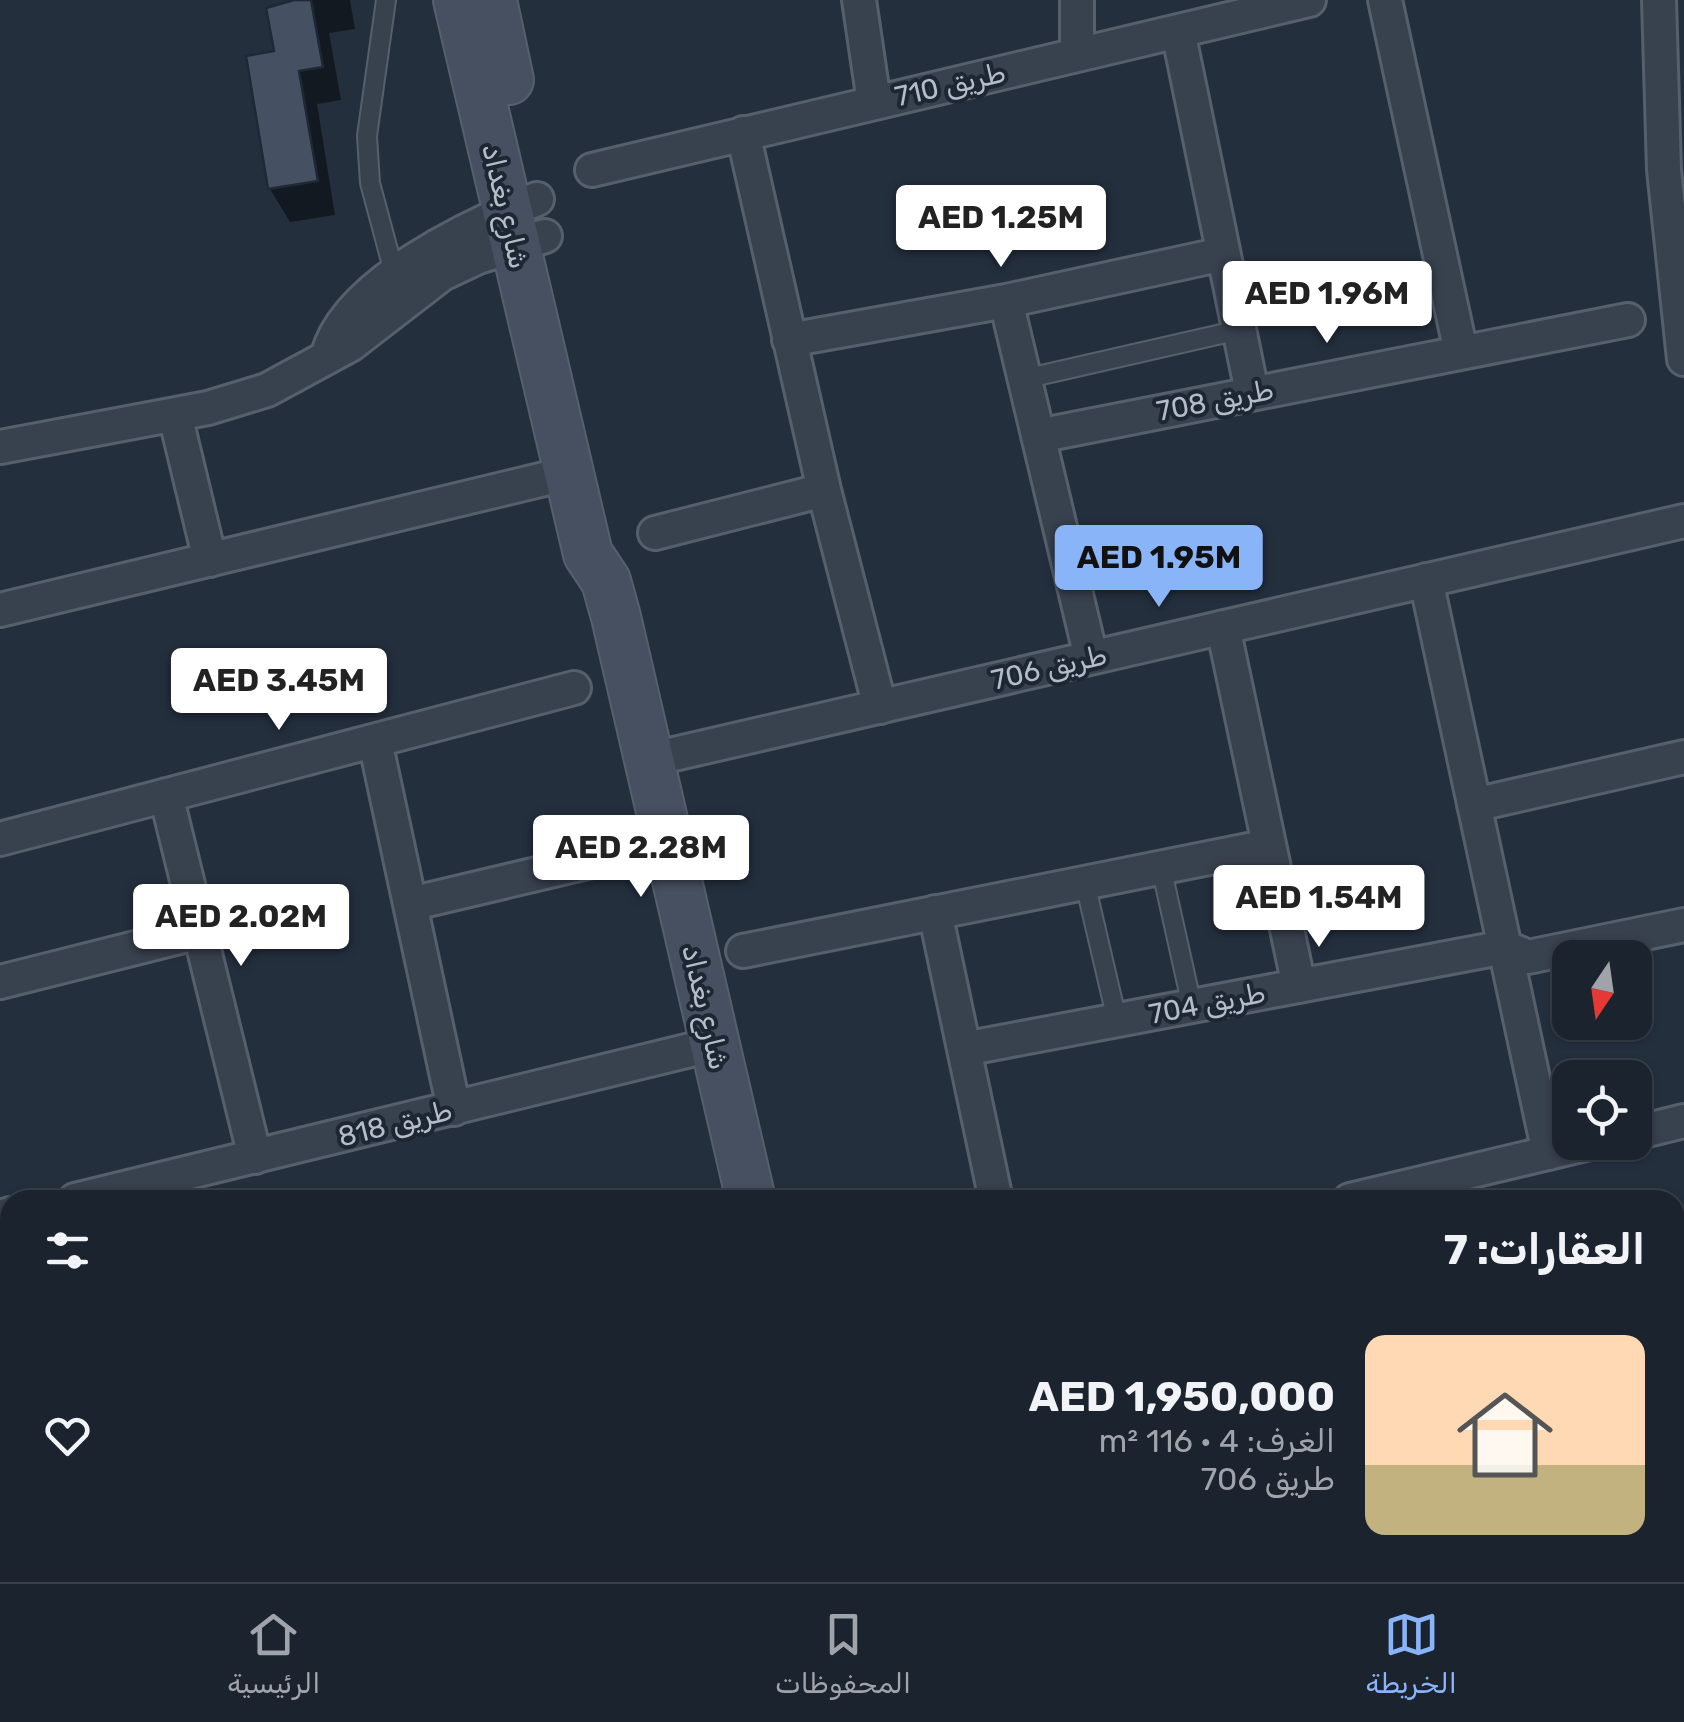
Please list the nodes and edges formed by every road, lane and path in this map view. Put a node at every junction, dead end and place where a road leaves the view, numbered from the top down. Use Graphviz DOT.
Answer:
graph roads {
  1 [pos="386,0"];
  2 [pos="458,0"];
  3 [pos="492,0"];
  4 [pos="859,0"];
  5 [pos="1077,0"];
  6 [pos="1305,0"];
  7 [pos="1385,0"];
  8 [pos="1659,0"];
  9 [pos="1178,30"];
  10 [pos="1077,54"];
  11 [pos="1672,96"];
  12 [pos="874,102"];
  13 [pos="743,133"];
  14 [pos="592,170"];
  15 [pos="1674,170"];
  16 [pos="526,222"];
  17 [pos="1223,254"];
  18 [pos="395,276"];
  19 [pos="1006,301"];
  20 [pos="1628,320"];
  21 [pos="1239,330"];
  22 [pos="789,340"];
  23 [pos="1461,352"];
  24 [pos="328,354"];
  25 [pos="1684,359"];
  26 [pos="1024,379"];
  27 [pos="1252,392"];
  28 [pos="174,415"];
  29 [pos="1038,436"];
  30 [pos="0,447"];
  31 [pos="569,474"];
  32 [pos="824,490"];
  33 [pos="1684,521"];
  34 [pos="655,533"];
  35 [pos="210,560"];
  36 [pos="1426,580"];
  37 [pos="606,581"];
  38 [pos="0,610"];
  39 [pos="1223,627"];
  40 [pos="1092,658"];
  41 [pos="574,688"];
  42 [pos="880,706"];
  43 [pos="375,740"];
  44 [pos="1684,757"];
  45 [pos="648,760"];
  46 [pos="166,795"];
  47 [pos="1474,806"];
  48 [pos="0,839"];
  49 [pos="668,843"];
  50 [pos="1269,846"];
  51 [pos="1162,868"];
  52 [pos="1085,882"];
  53 [pos="410,904"];
  54 [pos="935,912"];
  55 [pos="1684,925"];
  56 [pos="200,932"];
  57 [pos="1505,947"];
  58 [pos="743,951"];
  59 [pos="0,982"];
  60 [pos="1299,986"];
  61 [pos="1192,1006"];
  62 [pos="1117,1020"];
  63 [pos="714,1044"];
  64 [pos="964,1050"];
  65 [pos="454,1109"];
  66 [pos="1684,1121"];
  67 [pos="1652,1128"];
  68 [pos="1552,1152"];
  69 [pos="1549,1153"];
  70 [pos="255,1157"];
  71 [pos="117,1190"];
  72 [pos="749,1190"];
  73 [pos="994,1190"];
  74 [pos="1392,1190"];
  1 -- 18 [label="lane"];
  2 -- 16 [label="street, شارع بغداد"];
  3 -- 16 [label="street, شارع بغداد"];
  4 -- 12 [label="street"];
  5 -- 10 [label="street"];
  6 -- 9 [label="street, طريق 710"];
  7 -- 23 [label="street"];
  8 -- 11 [label="street"];
  9 -- 10 [label="street, طريق 710"];
  9 -- 17 [label="street"];
  10 -- 12 [label="street, طريق 710"];
  11 -- 15 [label="street"];
  12 -- 13 [label="street, طريق 710"];
  13 -- 14 [label="street, طريق 710"];
  13 -- 22 [label="street"];
  15 -- 25 [label="street"];
  16 -- 18 [label="street"];
  16 -- 24 [label="street"];
  16 -- 31 [label="street, شارع بغداد"];
  16 -- 37 [label="street, شارع بغداد"];
  17 -- 19 [label="street"];
  17 -- 21 [label="street"];
  18 -- 24 [label="street"];
  19 -- 22 [label="street"];
  19 -- 26 [label="street"];
  20 -- 23 [label="street, طريق 708"];
  21 -- 26 [label="lane"];
  21 -- 27 [label="street"];
  22 -- 32 [label="street"];
  23 -- 27 [label="street, طريق 708"];
  24 -- 28 [label="street"];
  26 -- 29 [label="street"];
  27 -- 29 [label="street, طريق 708"];
  28 -- 30 [label="street"];
  28 -- 35 [label="street"];
  29 -- 40 [label="street"];
  31 -- 35 [label="street"];
  31 -- 37 [label="street, شارع بغداد"];
  32 -- 34 [label="street"];
  32 -- 42 [label="street"];
  33 -- 36 [label="street, طريق 706"];
  35 -- 38 [label="street"];
  36 -- 39 [label="street, طريق 706"];
  36 -- 47 [label="street"];
  37 -- 45 [label="street, شارع بغداد"];
  39 -- 40 [label="street, طريق 706"];
  39 -- 50 [label="street"];
  40 -- 42 [label="street, طريق 706"];
  41 -- 43 [label="street"];
  42 -- 45 [label="street, طريق 706"];
  43 -- 46 [label="street"];
  43 -- 53 [label="street"];
  44 -- 47 [label="street"];
  45 -- 49 [label="street, شارع بغداد"];
  46 -- 48 [label="street"];
  46 -- 56 [label="street"];
  47 -- 57 [label="street"];
  49 -- 53 [label="street"];
  49 -- 63 [label="street, شارع بغداد"];
  50 -- 51 [label="street"];
  50 -- 60 [label="street"];
  51 -- 52 [label="street"];
  51 -- 61 [label="lane"];
  52 -- 54 [label="street"];
  52 -- 62 [label="lane"];
  53 -- 65 [label="street"];
  54 -- 58 [label="street"];
  54 -- 64 [label="street"];
  55 -- 57 [label="street, طريق 704"];
  56 -- 59 [label="street"];
  56 -- 70 [label="street"];
  57 -- 60 [label="street, طريق 704"];
  57 -- 69 [label="street"];
  60 -- 61 [label="street, طريق 704"];
  61 -- 62 [label="street, طريق 704"];
  62 -- 64 [label="street, طريق 704"];
  63 -- 65 [label="street, طريق 818"];
  63 -- 72 [label="street, شارع بغداد"];
  64 -- 73 [label="street"];
  65 -- 70 [label="street, طريق 818"];
  66 -- 67 [label="street"];
  68 -- 69 [label="street"];
  69 -- 74 [label="street"];
  70 -- 71 [label="street, طريق 818"];
}
